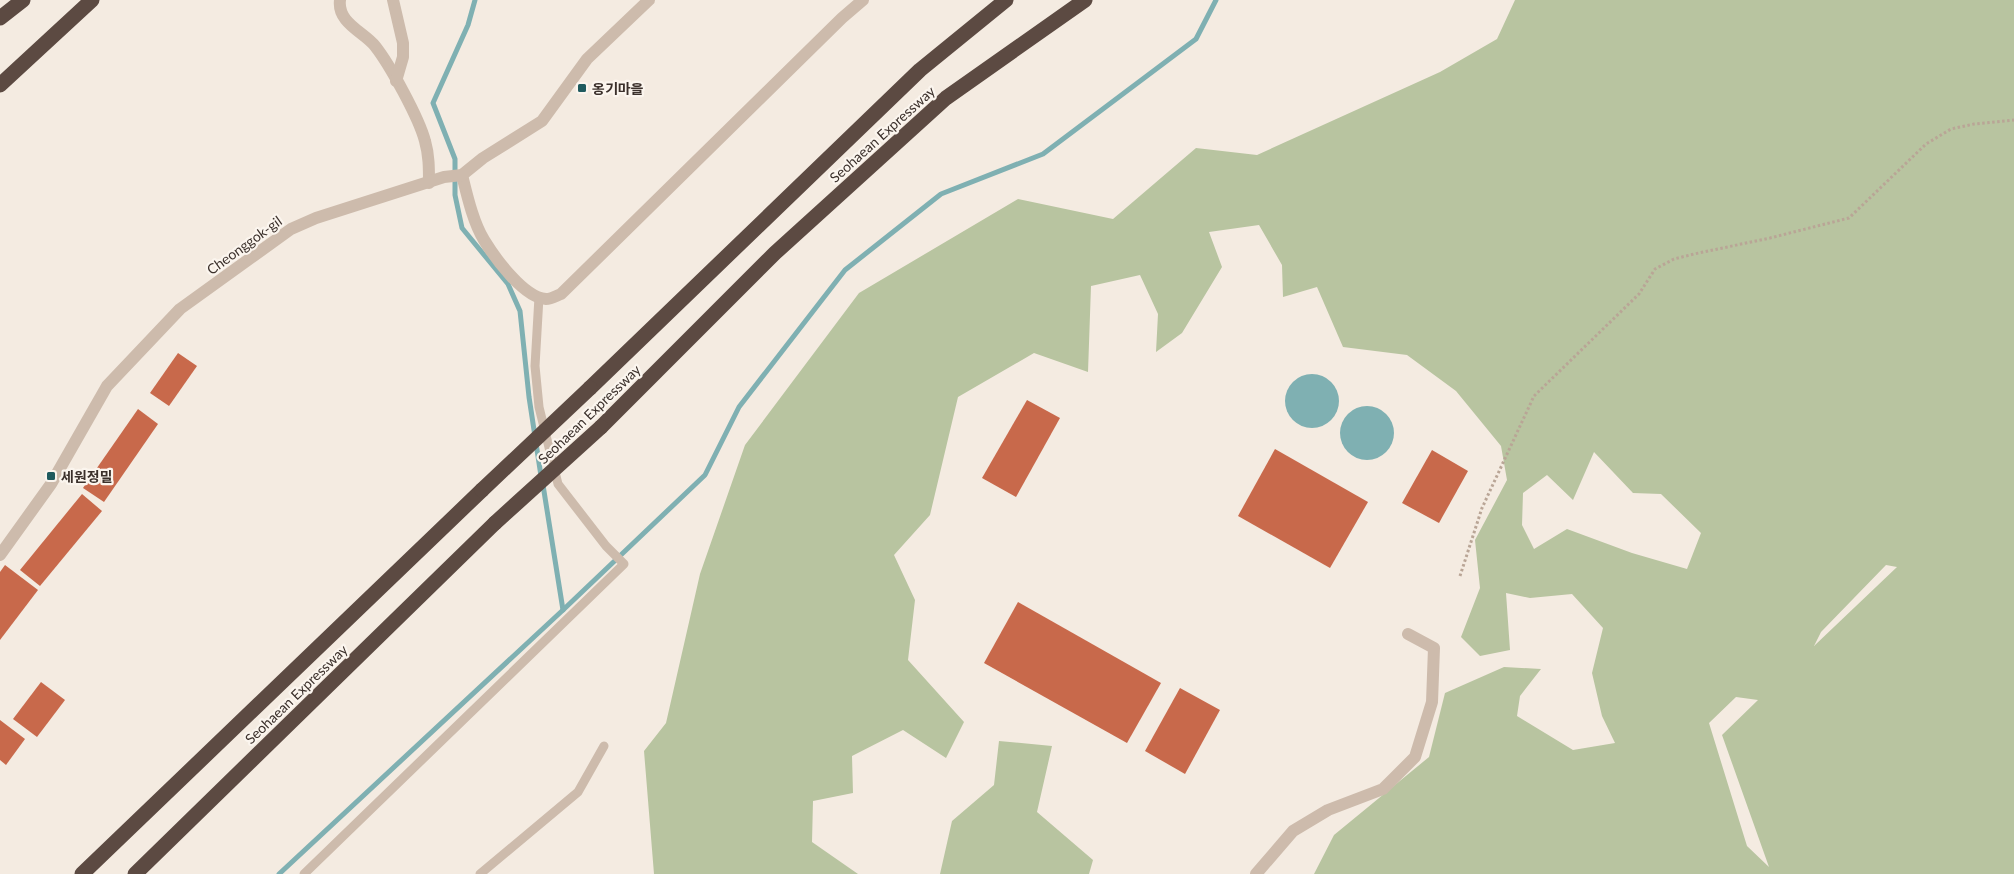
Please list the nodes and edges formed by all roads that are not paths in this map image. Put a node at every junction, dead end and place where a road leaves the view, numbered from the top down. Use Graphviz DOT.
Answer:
graph roads {
  1 [pos="23,0"];
  2 [pos="92,0"];
  3 [pos="340,0"];
  4 [pos="394,0"];
  5 [pos="649,0"];
  6 [pos="863,0"];
  7 [pos="1006,0"];
  8 [pos="1085,0"];
  9 [pos="0,18"];
  10 [pos="396,81"];
  11 [pos="0,85"];
  12 [pos="462,174"];
  13 [pos="429,182"];
  14 [pos="539,298"];
  15 [pos="0,554"];
  16 [pos="1408,634"];
  17 [pos="604,746"];
  18 [pos="82,874"];
  19 [pos="135,874"];
  20 [pos="304,874"];
  21 [pos="480,874"];
  22 [pos="1256,874"];
  1 -- 9 [label="highway"];
  2 -- 11 [label="highway"];
  3 -- 10 [label="street"];
  4 -- 10 [label="street"];
  5 -- 12 [label="street, Cheonggok-gil"];
  6 -- 14 [label="street"];
  7 -- 18 [label="highway, Seohaean Expressway, bridge"];
  8 -- 19 [label="highway, Seohaean Expressway, bridge"];
  10 -- 13 [label="street"];
  12 -- 13 [label="street, Cheonggok-gil"];
  12 -- 14 [label="street"];
  13 -- 15 [label="street, Cheonggok-gil"];
  14 -- 20 [label="lane"];
  16 -- 22 [label="street"];
  17 -- 21 [label="lane"];
}
